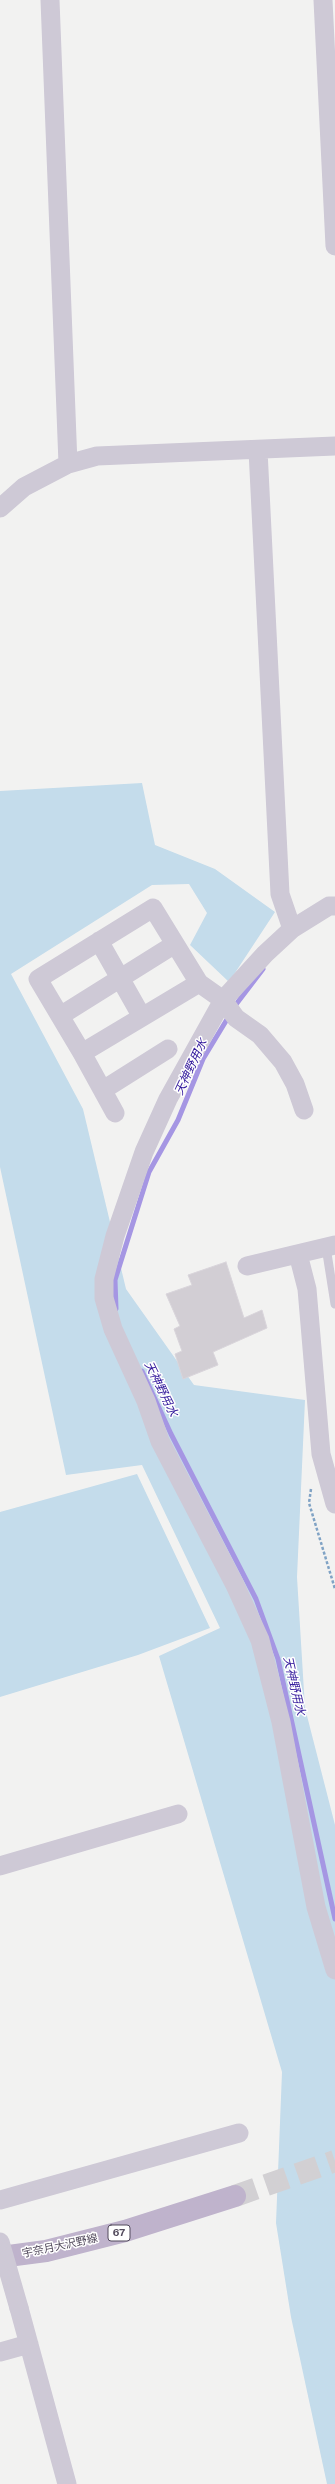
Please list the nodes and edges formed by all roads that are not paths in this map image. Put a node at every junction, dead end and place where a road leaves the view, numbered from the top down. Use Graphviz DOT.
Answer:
graph roads {
  1 [pos="50,0"];
  2 [pos="323,0"];
  3 [pos="334,207"];
  4 [pos="335,246"];
  5 [pos="335,446"];
  6 [pos="258,450"];
  7 [pos="68,464"];
  8 [pos="0,508"];
  9 [pos="335,906"];
  10 [pos="292,929"];
  11 [pos="99,941"];
  12 [pos="175,944"];
  13 [pos="120,977"];
  14 [pos="199,983"];
  15 [pos="223,1000"];
  16 [pos="60,1016"];
  17 [pos="142,1017"];
  18 [pos="168,1049"];
  19 [pos="82,1053"];
  20 [pos="103,1090"];
  21 [pos="304,1110"];
  22 [pos="115,1112"];
  23 [pos="331,1246"];
  24 [pos="298,1254"];
  25 [pos="247,1266"];
  26 [pos="335,1304"];
  27 [pos="335,1504"];
  28 [pos="178,1814"];
  29 [pos="0,1866"];
  30 [pos="335,1970"];
  31 [pos="239,2133"];
  32 [pos="235,2196"];
  33 [pos="0,2200"];
  34 [pos="0,2242"];
  35 [pos="0,2257"];
  36 [pos="29,2344"];
  37 [pos="0,2352"];
  38 [pos="67,2484"];
  1 -- 7 [label="street"];
  2 -- 3 [label="street"];
  3 -- 4 [label="street"];
  5 -- 6 [label="street"];
  6 -- 7 [label="street"];
  6 -- 10 [label="street"];
  7 -- 8 [label="street"];
  9 -- 10 [label="street"];
  10 -- 15 [label="street"];
  11 -- 12 [label="street"];
  11 -- 13 [label="street"];
  11 -- 16 [label="street"];
  12 -- 13 [label="street"];
  12 -- 14 [label="street"];
  13 -- 16 [label="street"];
  13 -- 17 [label="street"];
  14 -- 15 [label="street"];
  14 -- 17 [label="street"];
  15 -- 21 [label="street"];
  15 -- 30 [label="street"];
  16 -- 19 [label="street"];
  17 -- 19 [label="street"];
  18 -- 20 [label="street"];
  19 -- 20 [label="street"];
  20 -- 22 [label="street"];
  23 -- 24 [label="street"];
  23 -- 26 [label="lane"];
  24 -- 25 [label="street"];
  24 -- 27 [label="street"];
  28 -- 29 [label="street"];
  31 -- 33 [label="street"];
  32 -- 35 [label="main road, 宇奈月大沢野線 / 67"];
  34 -- 36 [label="street, bridge"];
  36 -- 37 [label="street"];
  36 -- 38 [label="street"];
}
